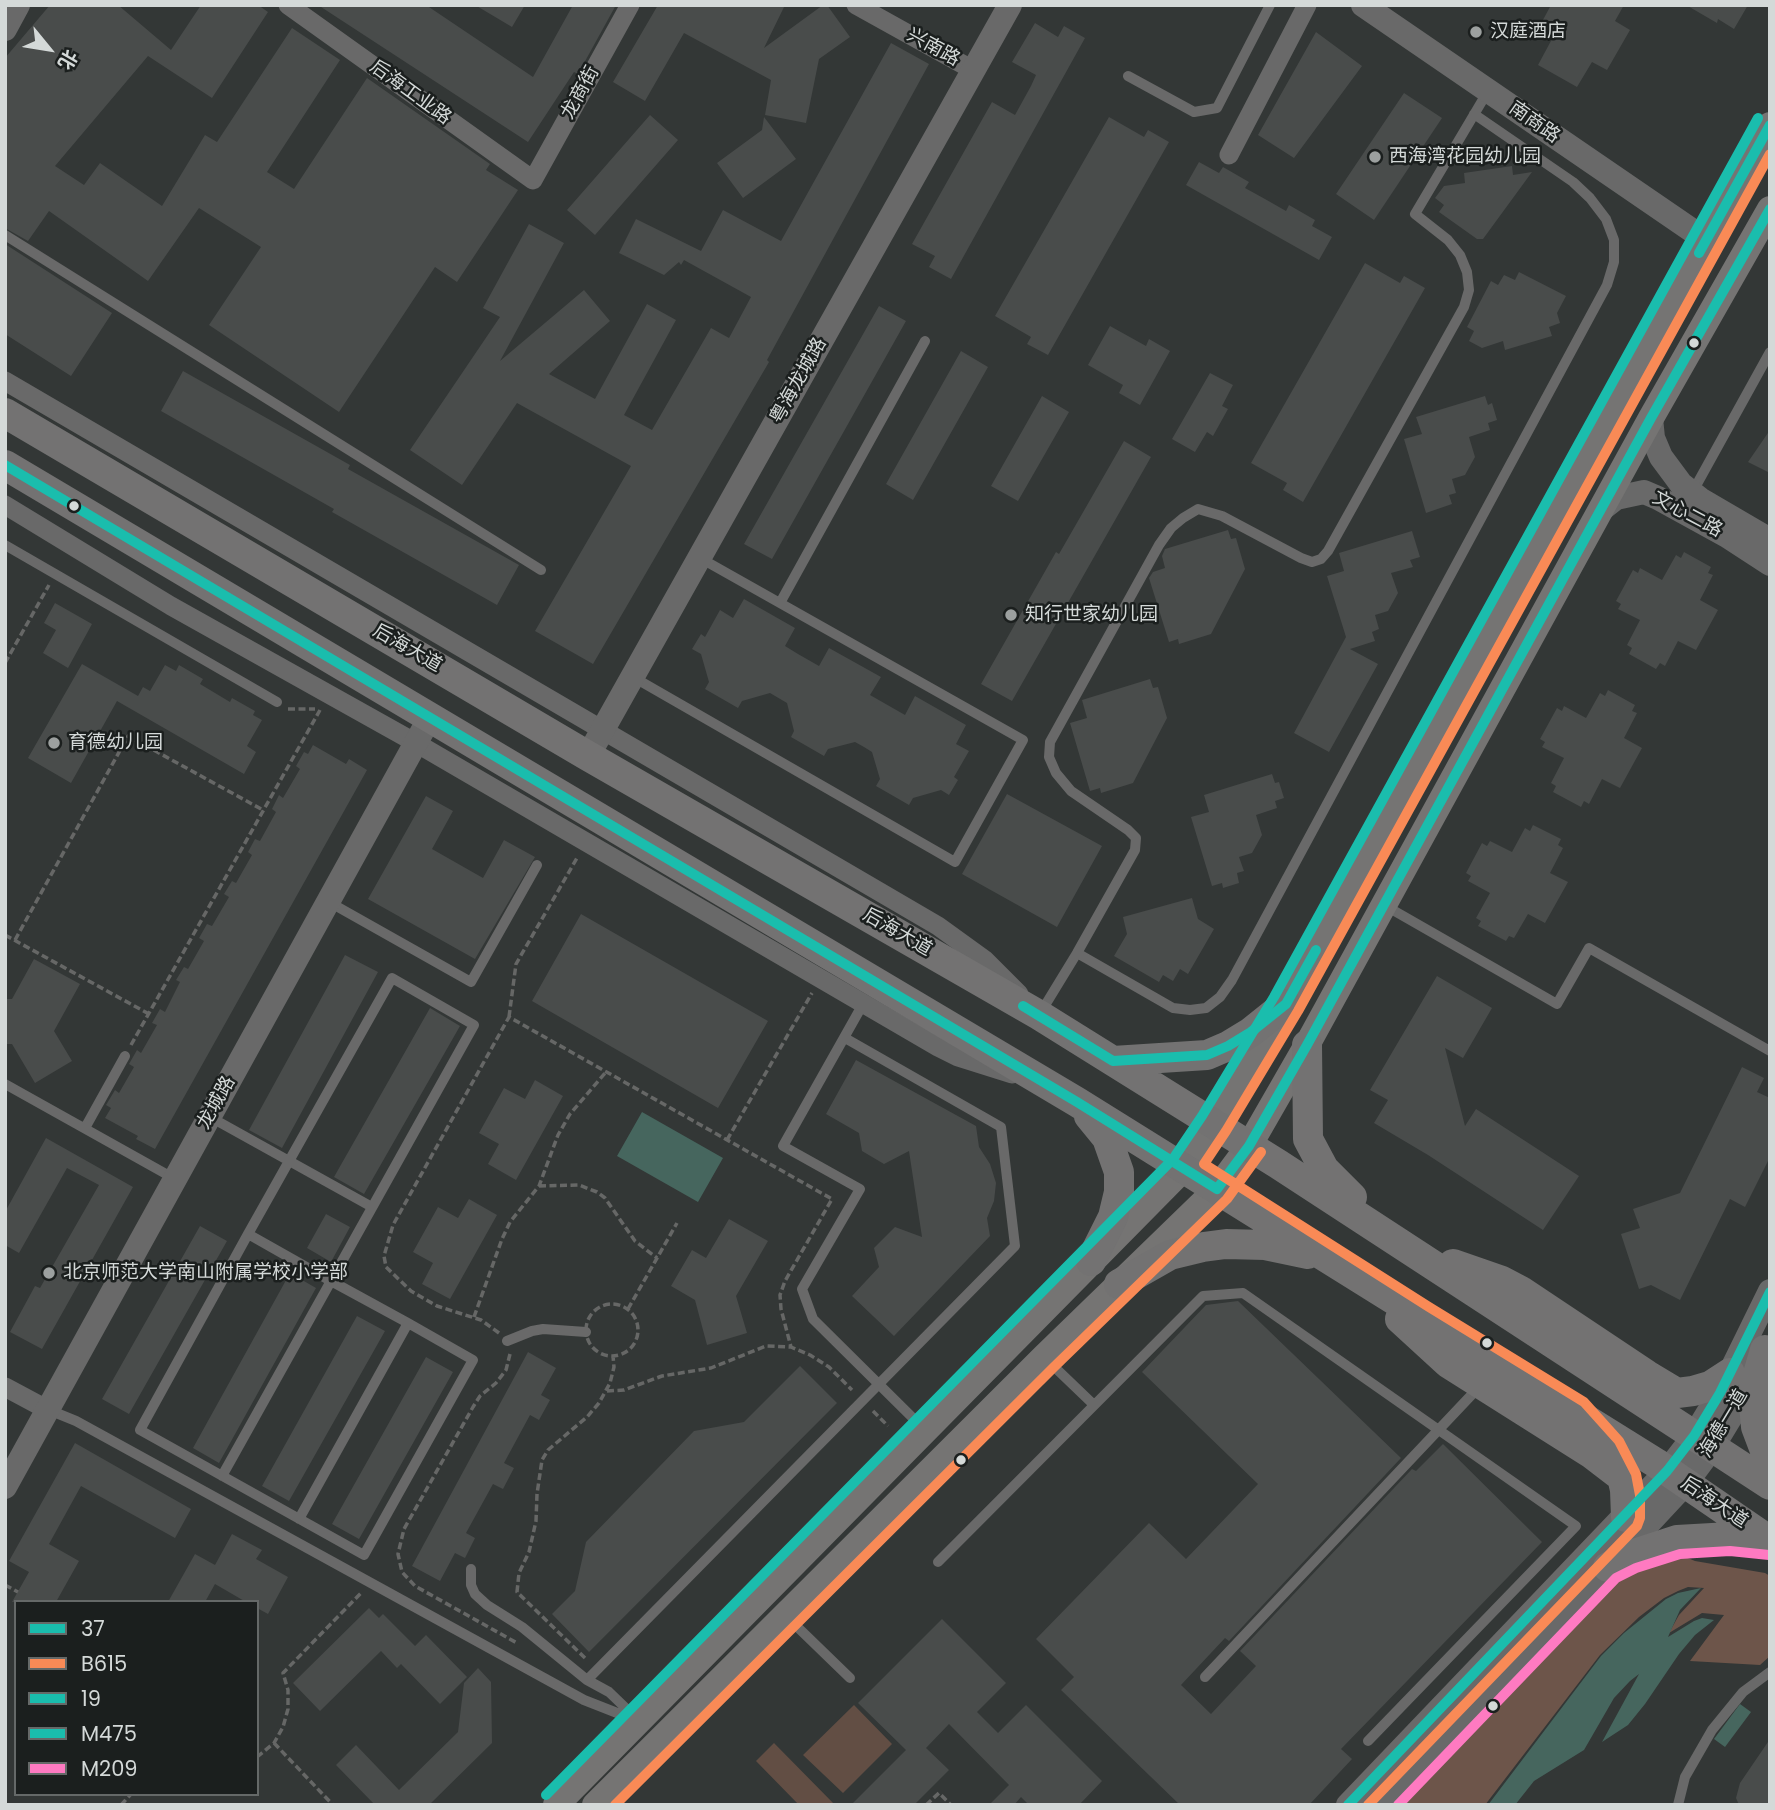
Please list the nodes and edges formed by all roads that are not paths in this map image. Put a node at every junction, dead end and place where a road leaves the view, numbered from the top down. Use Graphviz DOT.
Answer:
graph roads {
  1 [pos="288,5"];
  2 [pos="629,5"];
  3 [pos="856,5"];
  4 [pos="1010,5"];
  5 [pos="1270,5"];
  6 [pos="1307,5"];
  7 [pos="1363,5"];
  8 [pos="973,70"];
  9 [pos="1128,76"];
  10 [pos="1488,91"];
  11 [pos="1475,114"];
  12 [pos="1770,125"];
  13 [pos="1229,155"];
  14 [pos="533,180"];
  15 [pos="1770,209"];
  16 [pos="5,235"];
  17 [pos="1706,240"];
  18 [pos="925,341"];
  19 [pos="1770,352"];
  20 [pos="5,381"];
  21 [pos="5,413"];
  22 [pos="1651,418"];
  23 [pos="5,465"];
  24 [pos="1692,493"];
  25 [pos="5,505"];
  26 [pos="1602,509"];
  27 [pos="1770,540"];
  28 [pos="5,545"];
  29 [pos="700,558"];
  30 [pos="1770,564"];
  31 [pos="541,570"];
  32 [pos="780,603"];
  33 [pos="632,677"];
  34 [pos="277,702"];
  35 [pos="423,731"];
  36 [pos="595,743"];
  37 [pos="537,864"];
  38 [pos="328,902"];
  39 [pos="1384,905"];
  40 [pos="1077,953"];
  41 [pos="863,1004"];
  42 [pos="1286,1004"];
  43 [pos="1039,1015"];
  44 [pos="845,1038"];
  45 [pos="1307,1045"];
  46 [pos="1770,1051"];
  47 [pos="125,1056"];
  48 [pos="1113,1061"];
  49 [pos="5,1084"];
  50 [pos="1048,1085"];
  51 [pos="1077,1102"];
  52 [pos="209,1117"];
  53 [pos="1214,1124"];
  54 [pos="85,1128"];
  55 [pos="1249,1146"];
  56 [pos="289,1161"];
  57 [pos="1184,1168"];
  58 [pos="175,1179"];
  59 [pos="1217,1189"];
  60 [pos="372,1207"];
  61 [pos="248,1234"];
  62 [pos="1410,1250"];
  63 [pos="1329,1258"];
  64 [pos="1091,1261"];
  65 [pos="1363,1280"];
  66 [pos="331,1281"];
  67 [pos="1119,1284"];
  68 [pos="1770,1291"];
  69 [pos="408,1323"];
  70 [pos="586,1332"];
  71 [pos="508,1341"];
  72 [pos="1767,1345"];
  73 [pos="1044,1357"];
  74 [pos="1583,1363"];
  75 [pos="1730,1373"];
  76 [pos="878,1384"];
  77 [pos="1481,1384"];
  78 [pos="5,1387"];
  79 [pos="1677,1393"];
  80 [pos="1094,1405"];
  81 [pos="48,1410"];
  82 [pos="1576,1413"];
  83 [pos="1438,1430"];
  84 [pos="926,1431"];
  85 [pos="1703,1442"];
  86 [pos="1767,1453"];
  87 [pos="222,1476"];
  88 [pos="1622,1477"];
  89 [pos="1677,1477"];
  90 [pos="1770,1485"];
  91 [pos="5,1487"];
  92 [pos="1626,1517"];
  93 [pos="299,1519"];
  94 [pos="1770,1541"];
  95 [pos="938,1562"];
  96 [pos="1608,1567"];
  97 [pos="471,1569"];
  98 [pos="785,1615"];
  99 [pos="1770,1672"];
  100 [pos="1205,1677"];
  101 [pos="850,1678"];
  102 [pos="587,1680"];
  103 [pos="639,1721"];
  104 [pos="1368,1741"];
  105 [pos="556,1805"];
  106 [pos="595,1805"];
  107 [pos="1348,1805"];
  108 [pos="1378,1805"];
  109 [pos="1678,1805"];
  1 -- 14 [label="street, 后海工业路"];
  2 -- 14 [label="street, 龙商街"];
  3 -- 8 [label="street, 兴南路"];
  4 -- 8 [label="street, 粤海龙城路"];
  5 -- 9 [label="lane"];
  6 -- 13 [label="street"];
  7 -- 10 [label="street, 南商路"];
  8 -- 29 [label="street, 粤海龙城路"];
  10 -- 11 [label="lane"];
  10 -- 17 [label="street, 南商路"];
  11 -- 40 [label="lane"];
  11 -- 40 [label="lane"];
  12 -- 17 [label="main road"];
  15 -- 22 [label="main road"];
  16 -- 31 [label="lane"];
  17 -- 42 [label="main road"];
  18 -- 32 [label="lane"];
  19 -- 24 [label="lane"];
  20 -- 36 [label="street"];
  21 -- 36 [label="main road, 后海大道"];
  22 -- 24 [label="street, 文心二路"];
  22 -- 26 [label="main road"];
  23 -- 35 [label="main road, 后海大道"];
  24 -- 27 [label="street, 文心二路"];
  25 -- 35 [label="street"];
  26 -- 30 [label="street, 文心二路"];
  26 -- 39 [label="main road"];
  28 -- 34 [label="lane"];
  29 -- 32 [label="lane"];
  29 -- 33 [label="street, 粤海龙城路"];
  32 -- 33 [label="lane"];
  33 -- 36 [label="street, 粤海龙城路"];
  35 -- 38 [label="street, 龙城路"];
  35 -- 41 [label="street"];
  35 -- 50 [label="main road, 后海大道"];
  36 -- 43 [label="main road, 后海大道"];
  37 -- 38 [label="lane"];
  38 -- 52 [label="street, 龙城路"];
  39 -- 45 [label="main road"];
  39 -- 46 [label="lane"];
  40 -- 43 [label="lane"];
  41 -- 44 [label="lane"];
  41 -- 50 [label="street"];
  42 -- 48 [label="main road"];
  42 -- 53 [label="main road"];
  43 -- 48 [label="main road, 后海大道"];
  44 -- 76 [label="lane"];
  44 -- 76 [label="lane"];
  45 -- 55 [label="main road"];
  45 -- 62 [label="main road"];
  47 -- 54 [label="lane"];
  48 -- 53 [label="main road, 后海大道"];
  49 -- 54 [label="lane"];
  50 -- 51 [label="main road, 后海大道"];
  51 -- 57 [label="main road, 后海大道"];
  51 -- 64 [label="main road"];
  52 -- 56 [label="lane"];
  52 -- 58 [label="street, 龙城路"];
  53 -- 55 [label="main road, 后海大道"];
  53 -- 57 [label="main road"];
  54 -- 58 [label="lane"];
  55 -- 59 [label="main road"];
  55 -- 62 [label="main road, 后海大道"];
  56 -- 60 [label="lane"];
  56 -- 60 [label="lane"];
  56 -- 61 [label="lane"];
  57 -- 59 [label="main road, 后海大道"];
  57 -- 64 [label="main road"];
  58 -- 81 [label="street, 龙城路"];
  59 -- 63 [label="main road, 后海大道"];
  59 -- 67 [label="main road"];
  60 -- 66 [label="lane"];
  61 -- 66 [label="lane"];
  61 -- 87 [label="lane"];
  62 -- 74 [label="main road, 后海大道"];
  62 -- 79 [label="main road"];
  63 -- 65 [label="main road, 后海大道"];
  63 -- 67 [label="main road"];
  64 -- 84 [label="main road"];
  65 -- 77 [label="main road"];
  65 -- 82 [label="main road, 后海大道"];
  66 -- 69 [label="lane"];
  66 -- 87 [label="lane"];
  67 -- 73 [label="main road"];
  68 -- 75 [label="street, 海德一道"];
  69 -- 93 [label="lane"];
  69 -- 93 [label="lane"];
  70 -- 71 [label="lane"];
  72 -- 85 [label="street, 海德一道"];
  72 -- 86 [label="main road"];
  73 -- 80 [label="lane"];
  73 -- 98 [label="main road"];
  74 -- 79 [label="main road"];
  74 -- 85 [label="main road, 后海大道"];
  75 -- 79 [label="main road"];
  75 -- 85 [label="street, 海德一道"];
  76 -- 84 [label="lane"];
  76 -- 102 [label="lane"];
  77 -- 83 [label="lane"];
  77 -- 88 [label="main road"];
  78 -- 81 [label="street"];
  80 -- 83 [label="lane"];
  80 -- 95 [label="lane"];
  81 -- 91 [label="street, 龙城路"];
  81 -- 103 [label="lane"];
  82 -- 88 [label="main road"];
  82 -- 89 [label="main road, 后海大道"];
  83 -- 100 [label="lane"];
  83 -- 104 [label="lane"];
  84 -- 103 [label="main road"];
  85 -- 89 [label="street, 海德一道"];
  85 -- 90 [label="main road, 后海大道"];
  87 -- 93 [label="lane"];
  88 -- 92 [label="main road"];
  89 -- 92 [label="street, 海德一道"];
  89 -- 94 [label="main road, 后海大道"];
  89 -- 96 [label="street, 海德一道"];
  92 -- 107 [label="street, 海德一道"];
  94 -- 96 [label="main road"];
  96 -- 108 [label="street, 海德一道"];
  97 -- 102 [label="lane"];
  98 -- 101 [label="lane"];
  98 -- 106 [label="main road"];
  99 -- 109 [label="lane"];
  102 -- 103 [label="lane"];
  103 -- 105 [label="main road"];
}
